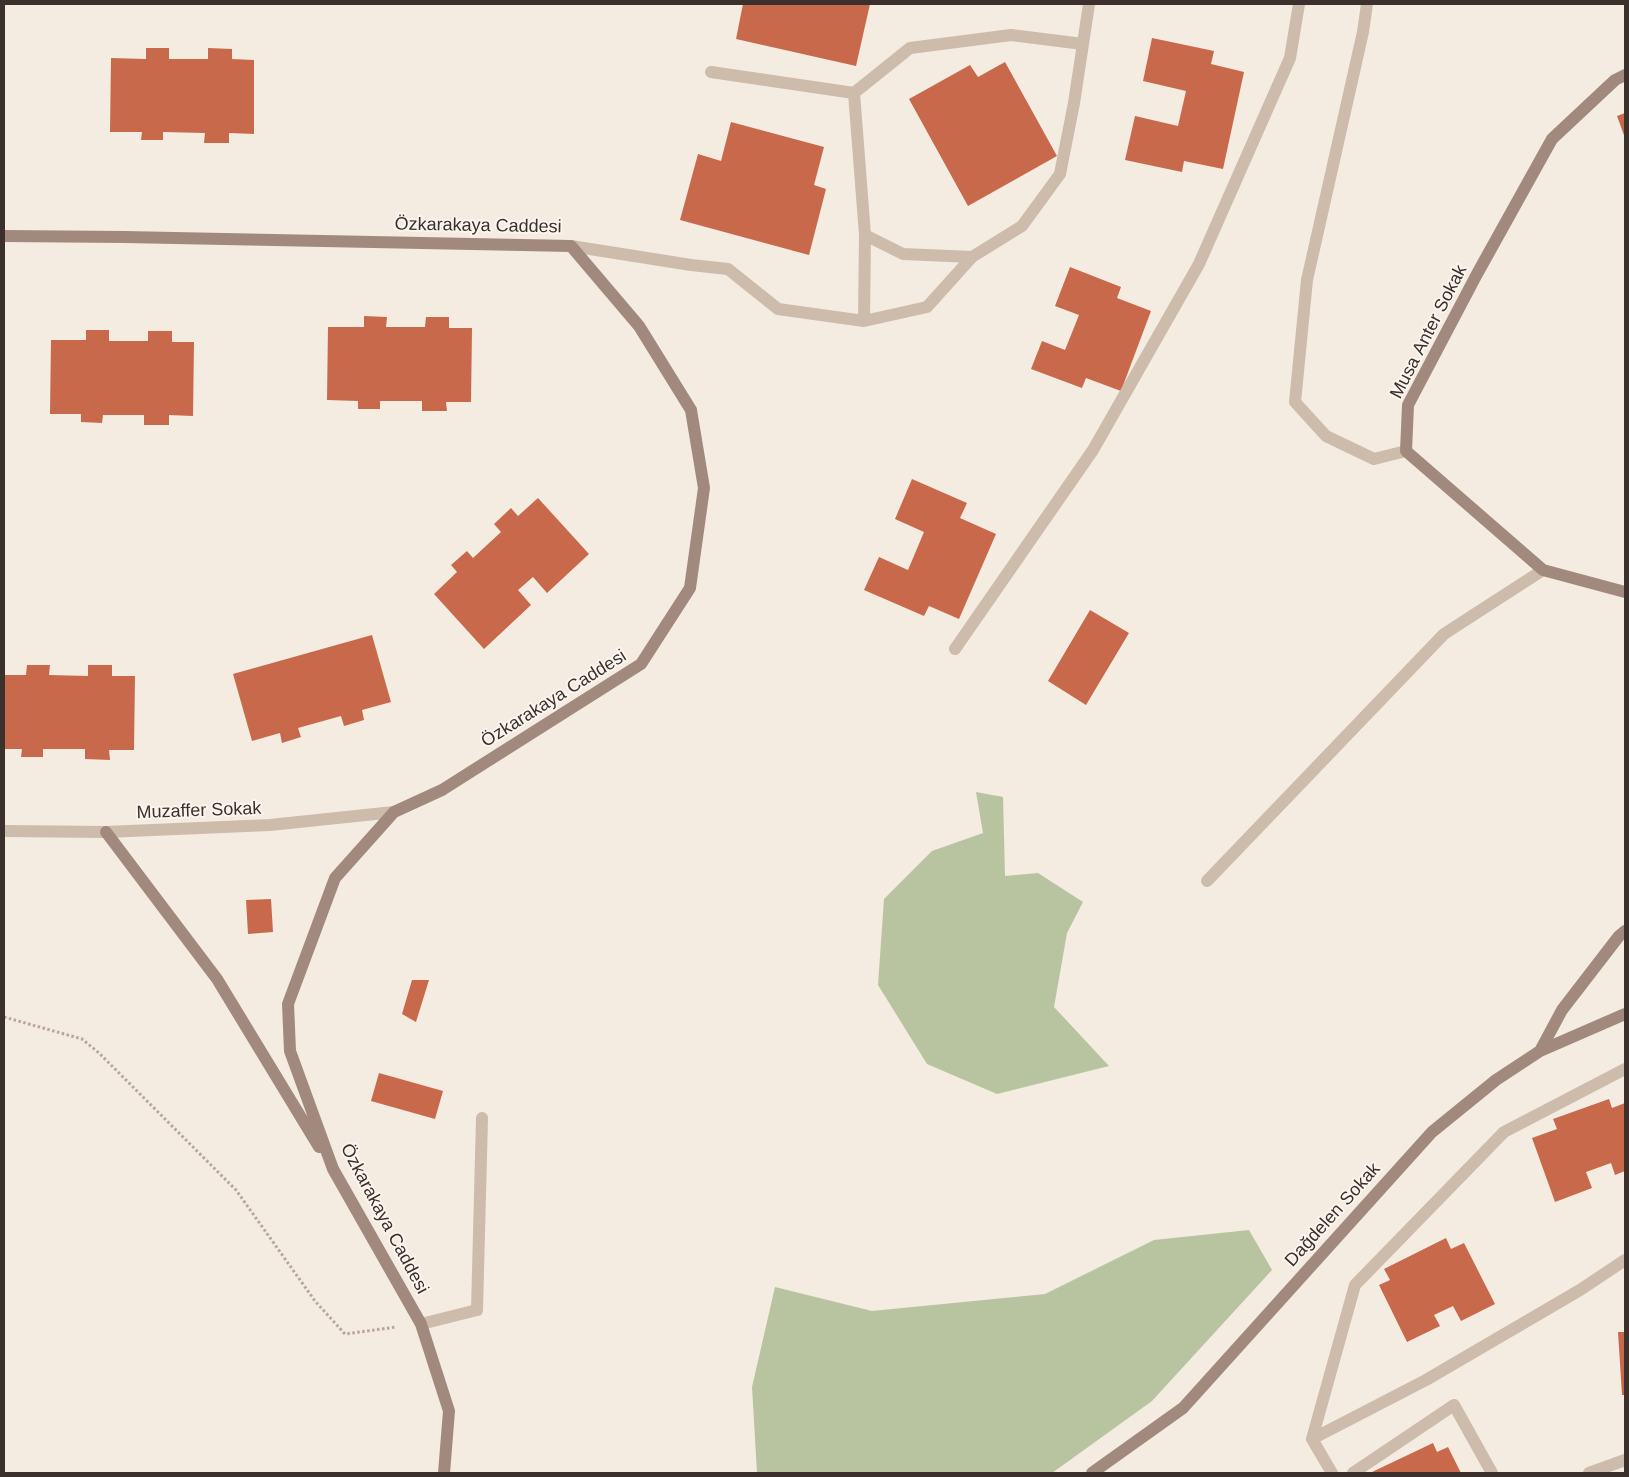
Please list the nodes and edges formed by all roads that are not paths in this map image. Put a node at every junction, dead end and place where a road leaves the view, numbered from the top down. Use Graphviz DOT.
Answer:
graph roads {
  1 [pos="1089,4"];
  2 [pos="1299,4"];
  3 [pos="1367,4"];
  4 [pos="1083,44"];
  5 [pos="711,72"];
  6 [pos="1625,75"];
  7 [pos="854,94"];
  8 [pos="865,234"];
  9 [pos="4,236"];
  10 [pos="571,246"];
  11 [pos="972,257"];
  12 [pos="864,321"];
  13 [pos="1406,451"];
  14 [pos="1544,570"];
  15 [pos="1625,592"];
  16 [pos="955,649"];
  17 [pos="394,812"];
  18 [pos="4,831"];
  19 [pos="106,832"];
  20 [pos="1207,881"];
  21 [pos="1625,931"];
  22 [pos="1625,1014"];
  23 [pos="1540,1051"];
  24 [pos="1625,1069"];
  25 [pos="482,1118"];
  26 [pos="333,1169"];
  27 [pos="1625,1260"];
  28 [pos="421,1324"];
  29 [pos="1312,1439"];
  30 [pos="1625,1460"];
  31 [pos="444,1473"];
  32 [pos="1092,1473"];
  33 [pos="1332,1473"];
  34 [pos="1353,1473"];
  35 [pos="1492,1473"];
  36 [pos="1589,1473"];
  1 -- 4 [label="street"];
  2 -- 16 [label="street"];
  3 -- 13 [label="street"];
  4 -- 7 [label="street"];
  4 -- 11 [label="street"];
  5 -- 7 [label="street"];
  6 -- 13 [label="street, Musa Anter Sokak"];
  7 -- 8 [label="street"];
  8 -- 11 [label="street"];
  8 -- 12 [label="street"];
  9 -- 10 [label="street, Özkarakaya Caddesi"];
  10 -- 12 [label="street"];
  10 -- 17 [label="street, Özkarakaya Caddesi"];
  11 -- 12 [label="street"];
  13 -- 14 [label="street"];
  14 -- 15 [label="street"];
  14 -- 20 [label="street"];
  17 -- 19 [label="street, Muzaffer Sokak"];
  17 -- 26 [label="street, Özkarakaya Caddesi"];
  18 -- 19 [label="street, Muzaffer Sokak"];
  19 -- 26 [label="street"];
  21 -- 23 [label="street"];
  22 -- 23 [label="street, Dağdelen Sokak"];
  23 -- 32 [label="street, Dağdelen Sokak"];
  24 -- 29 [label="street"];
  25 -- 28 [label="street"];
  26 -- 28 [label="street, Özkarakaya Caddesi"];
  27 -- 29 [label="street"];
  28 -- 31 [label="street, Özkarakaya Caddesi"];
  29 -- 33 [label="street"];
  30 -- 36 [label="street"];
  34 -- 35 [label="street"];
}
